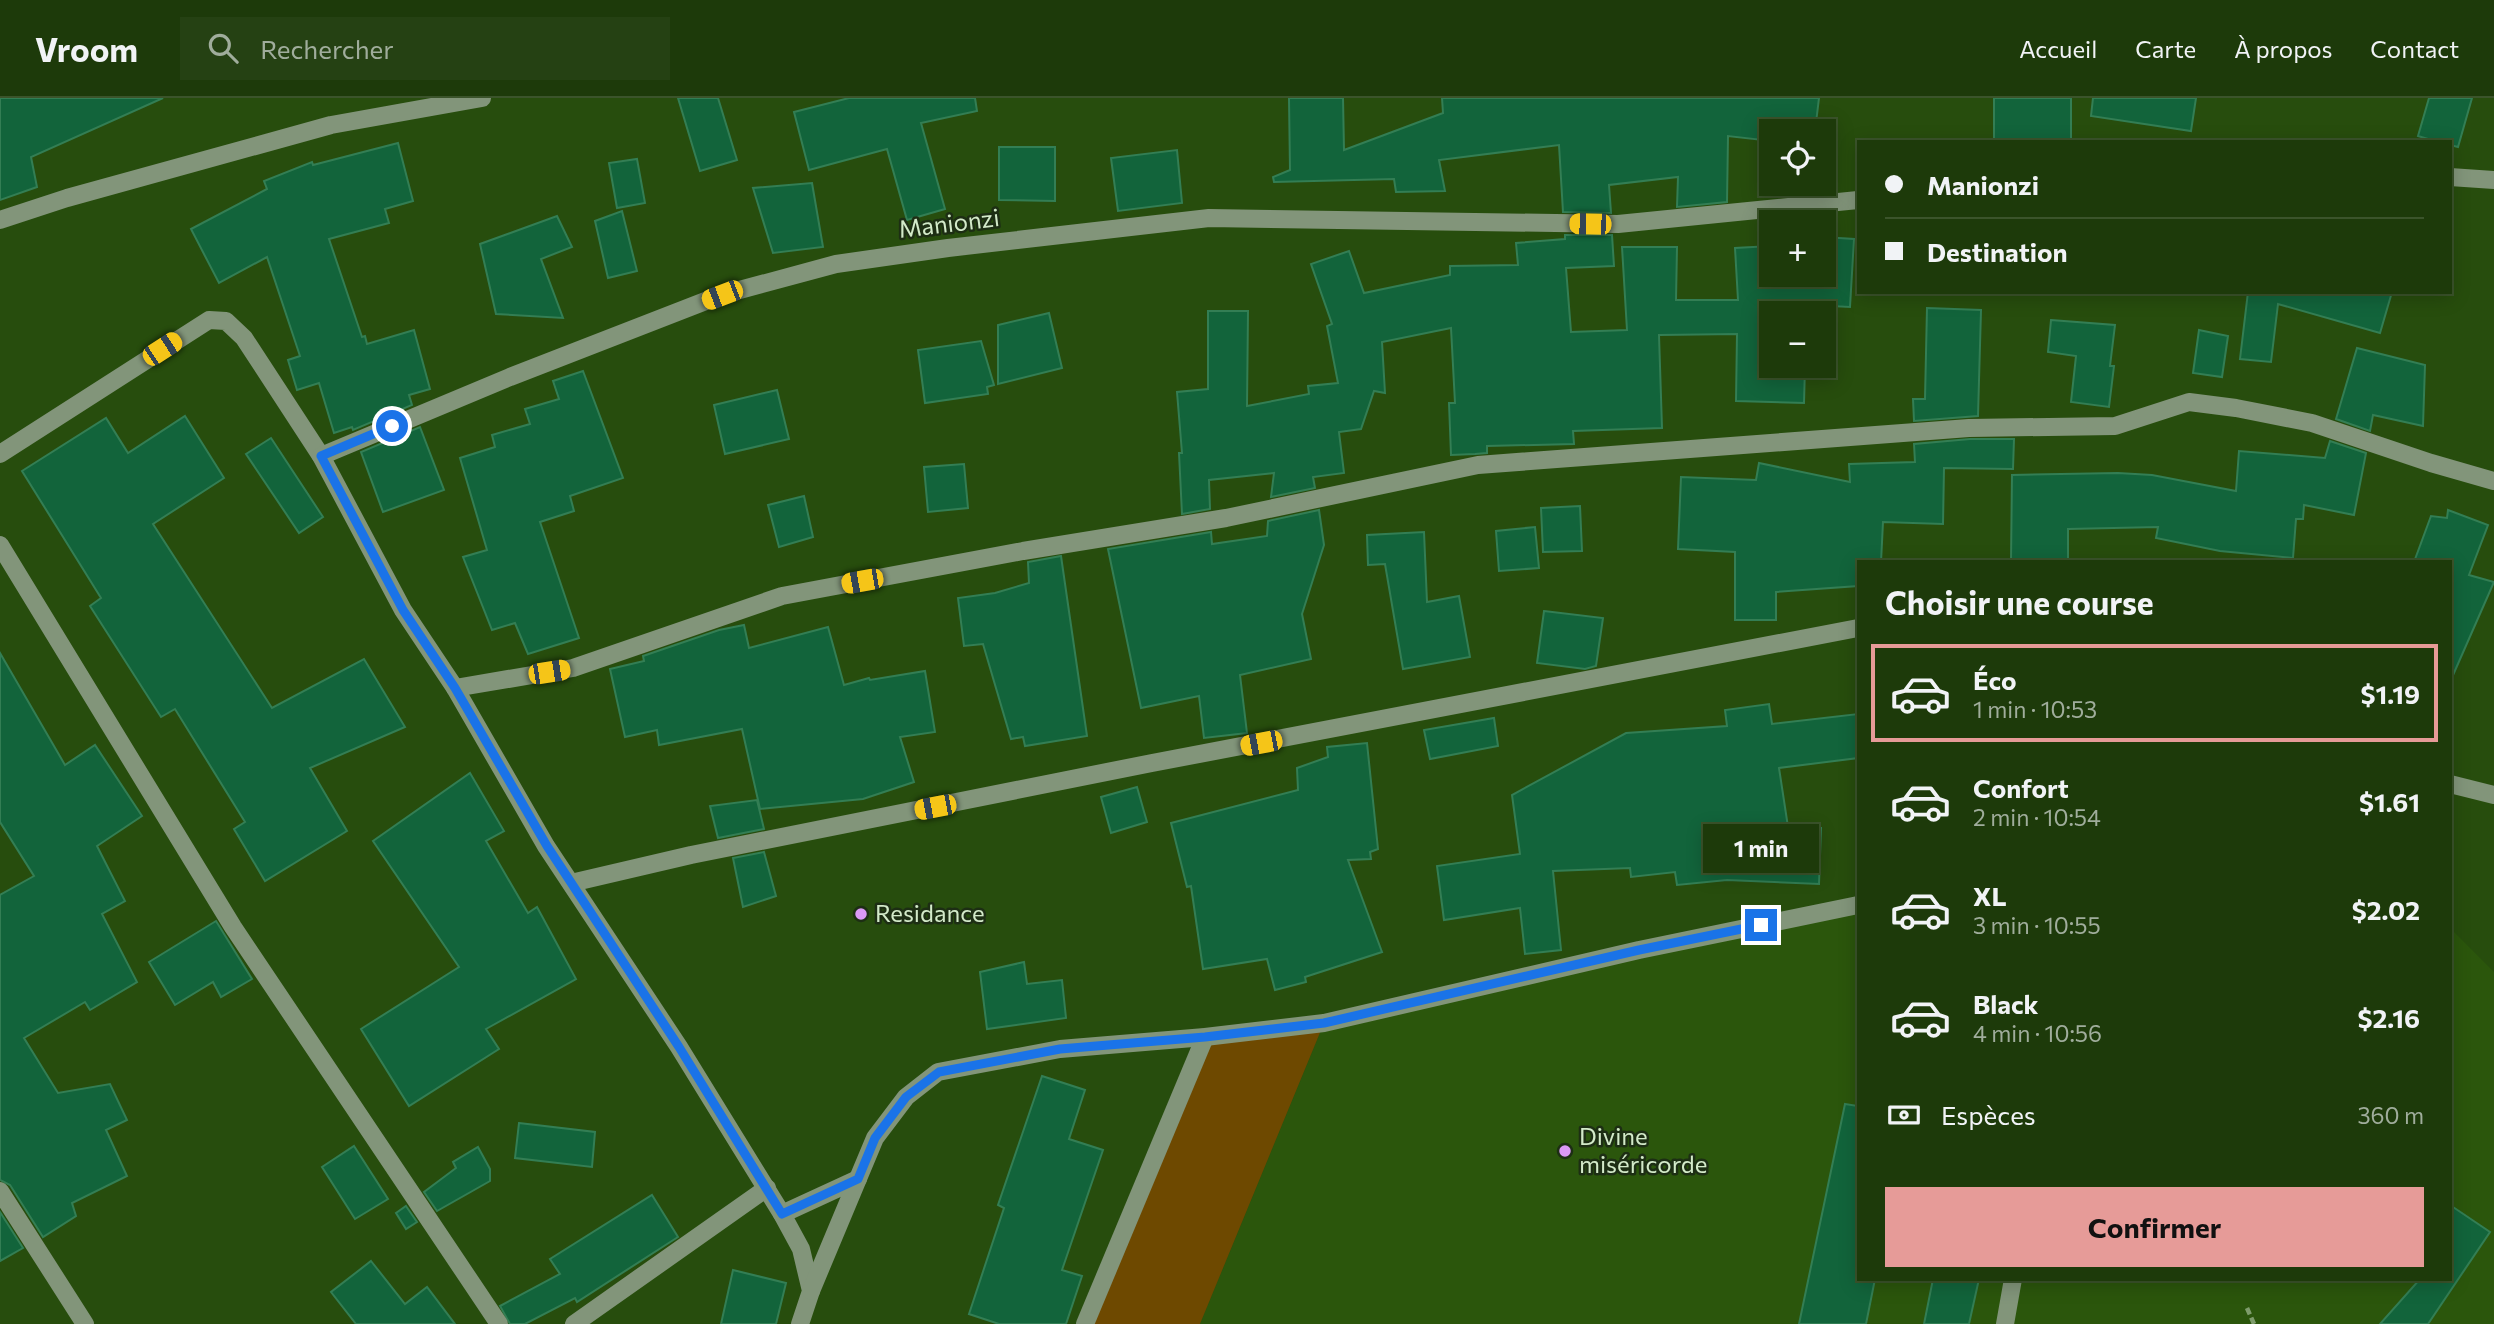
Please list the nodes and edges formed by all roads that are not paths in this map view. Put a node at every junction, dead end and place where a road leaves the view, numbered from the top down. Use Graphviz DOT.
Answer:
graph roads {
  1 [pos="482,98"];
  2 [pos="2452,177"];
  3 [pos="2494,180"];
  4 [pos="1857,201"];
  5 [pos="0,220"];
  6 [pos="0,454"];
  7 [pos="321,456"];
  8 [pos="2494,481"];
  9 [pos="0,545"];
  10 [pos="1857,628"];
  11 [pos="455,688"];
  12 [pos="2452,784"];
  13 [pos="2494,795"];
  14 [pos="571,883"];
  15 [pos="1857,905"];
  16 [pos="1205,1037"];
  17 [pos="858,1179"];
  18 [pos="767,1188"];
  19 [pos="0,1191"];
  20 [pos="782,1214"];
  21 [pos="2013,1281"];
  22 [pos="811,1291"];
  23 [pos="85,1324"];
  24 [pos="499,1324"];
  25 [pos="574,1324"];
  26 [pos="800,1324"];
  27 [pos="1085,1324"];
  28 [pos="2005,1324"];
  1 -- 5 [label="street"];
  2 -- 3 [label="street"];
  4 -- 7 [label="street, Manionzi"];
  6 -- 7 [label="street"];
  7 -- 11 [label="street"];
  8 -- 11 [label="street"];
  9 -- 24 [label="street"];
  10 -- 14 [label="street"];
  11 -- 14 [label="street"];
  12 -- 13 [label="street"];
  14 -- 18 [label="street"];
  15 -- 16 [label="street"];
  16 -- 17 [label="street"];
  16 -- 27 [label="street"];
  17 -- 20 [label="street"];
  17 -- 22 [label="street"];
  18 -- 20 [label="street"];
  18 -- 25 [label="street"];
  19 -- 23 [label="street"];
  20 -- 22 [label="street"];
  21 -- 28 [label="street"];
  22 -- 26 [label="street"];
}
